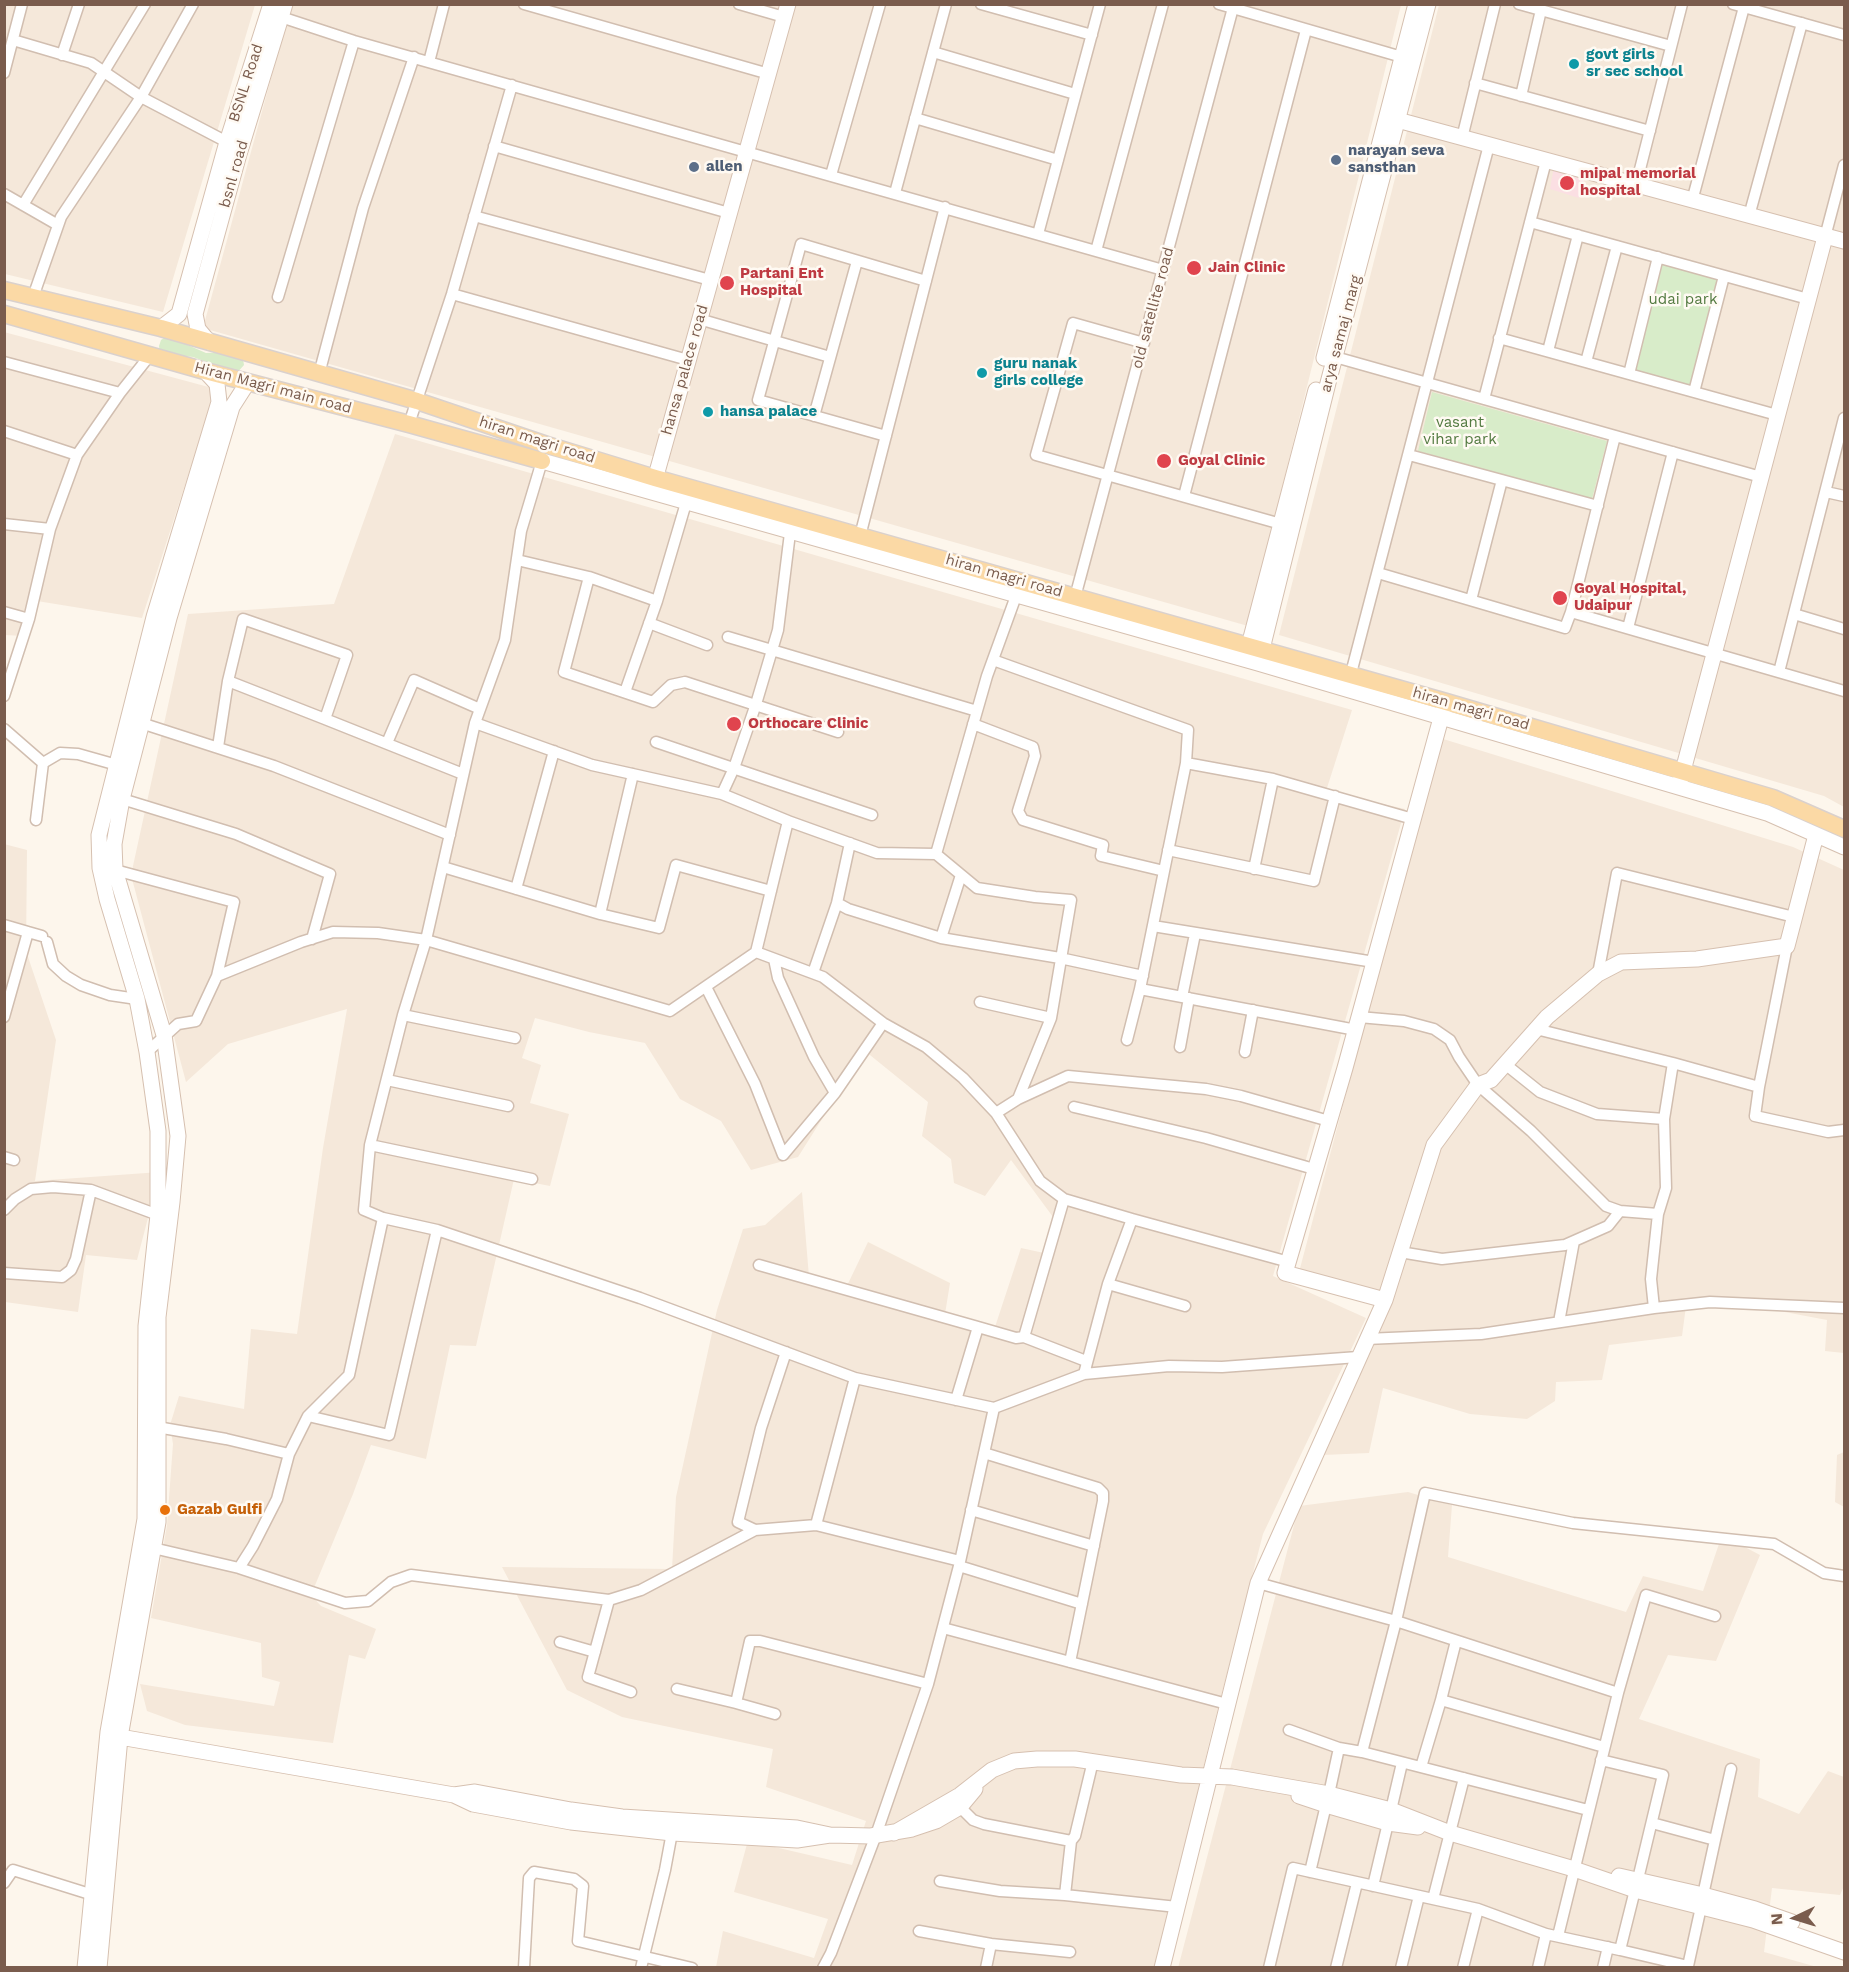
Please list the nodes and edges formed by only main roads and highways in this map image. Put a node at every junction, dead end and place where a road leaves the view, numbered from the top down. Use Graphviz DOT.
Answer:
graph roads {
  1 [pos="4,290"];
  2 [pos="4,314"];
  3 [pos="161,328"];
  4 [pos="151,354"];
  5 [pos="257,356"];
  6 [pos="248,382"];
  7 [pos="542,461"];
  8 [pos="1844,825"];
  1 -- 3 [label="main road"];
  2 -- 4 [label="main road, Hiran Magri main road"];
  3 -- 4 [label="main road"];
  3 -- 5 [label="main road, hiran magri road"];
  4 -- 6 [label="main road, Hiran Magri main road"];
  5 -- 6 [label="main road"];
  5 -- 8 [label="main road, hiran magri road"];
  6 -- 7 [label="main road, Hiran Magri main road"];
}
